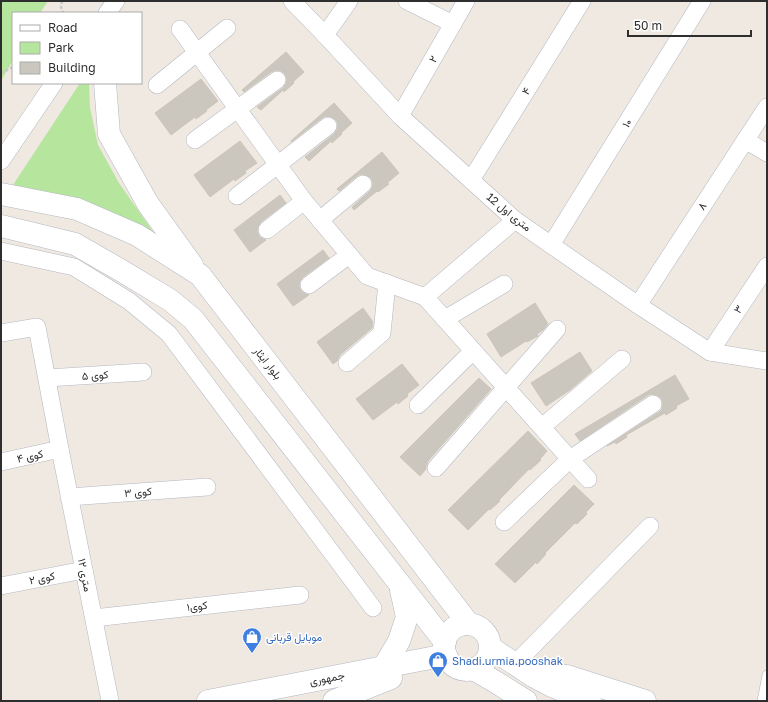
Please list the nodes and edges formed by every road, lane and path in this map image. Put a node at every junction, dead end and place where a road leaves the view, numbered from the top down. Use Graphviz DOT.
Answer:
graph roads {
  1 [pos="62,1"];
  2 [pos="116,1"];
  3 [pos="292,1"];
  4 [pos="349,1"];
  5 [pos="407,1"];
  6 [pos="466,1"];
  7 [pos="582,1"];
  8 [pos="702,1"];
  9 [pos="63,12"];
  10 [pos="108,12"];
  11 [pos="452,24"];
  12 [pos="227,28"];
  13 [pos="180,29"];
  14 [pos="325,35"];
  15 [pos="197,52"];
  16 [pos="12,67"];
  17 [pos="1,72"];
  18 [pos="277,80"];
  19 [pos="53,84"];
  20 [pos="105,84"];
  21 [pos="157,85"];
  22 [pos="767,106"];
  23 [pos="238,109"];
  24 [pos="400,116"];
  25 [pos="328,126"];
  26 [pos="196,140"];
  27 [pos="745,140"];
  28 [pos="767,153"];
  29 [pos="1,161"];
  30 [pos="278,165"];
  31 [pos="471,180"];
  32 [pos="363,184"];
  33 [pos="1,194"];
  34 [pos="237,196"];
  35 [pos="304,201"];
  36 [pos="320,220"];
  37 [pos="515,220"];
  38 [pos="1,226"];
  39 [pos="267,230"];
  40 [pos="551,245"];
  41 [pos="1,251"];
  42 [pos="349,255"];
  43 [pos="767,266"];
  44 [pos="200,275"];
  45 [pos="387,284"];
  46 [pos="504,284"];
  47 [pos="309,285"];
  48 [pos="425,297"];
  49 [pos="638,305"];
  50 [pos="445,319"];
  51 [pos="557,329"];
  52 [pos="1,333"];
  53 [pos="473,351"];
  54 [pos="710,352"];
  55 [pos="622,359"];
  56 [pos="767,361"];
  57 [pos="346,363"];
  58 [pos="143,372"];
  59 [pos="47,378"];
  60 [pos="506,387"];
  61 [pos="653,404"];
  62 [pos="418,405"];
  63 [pos="542,427"];
  64 [pos="60,449"];
  65 [pos="570,459"];
  66 [pos="1,462"];
  67 [pos="436,468"];
  68 [pos="588,479"];
  69 [pos="207,487"];
  70 [pos="69,497"];
  71 [pos="504,522"];
  72 [pos="650,526"];
  73 [pos="84,570"];
  74 [pos="400,585"];
  75 [pos="1,586"];
  76 [pos="300,595"];
  77 [pos="373,608"];
  78 [pos="94,618"];
  79 [pos="468,623"];
  80 [pos="491,648"];
  81 [pos="454,658"];
  82 [pos="524,670"];
  83 [pos="387,673"];
  84 [pos="767,675"];
  85 [pos="495,691"];
  86 [pos="110,701"];
  87 [pos="208,701"];
  88 [pos="278,701"];
  89 [pos="334,701"];
  90 [pos="526,701"];
  91 [pos="590,701"];
  92 [pos="645,701"];
  93 [pos="762,701"];
  1 -- 9 [label="path"];
  2 -- 10 [label="street"];
  3 -- 14 [label="street, 12 متری اول"];
  4 -- 14 [label="street"];
  5 -- 11 [label="street"];
  6 -- 11 [label="street, ۲"];
  7 -- 31 [label="street, ۴"];
  8 -- 40 [label="street, ۱۰"];
  11 -- 24 [label="street, ۲"];
  12 -- 15 [label="street"];
  13 -- 15 [label="street"];
  14 -- 24 [label="street, 12 متری اول"];
  15 -- 21 [label="street"];
  15 -- 23 [label="street"];
  16 -- 17 [label="path"];
  18 -- 23 [label="street"];
  19 -- 29 [label="street"];
  20 -- 44 [label="main road"];
  22 -- 27 [label="street, ۸"];
  23 -- 26 [label="street"];
  23 -- 30 [label="street"];
  24 -- 31 [label="street, 12 متری اول"];
  25 -- 30 [label="street"];
  27 -- 28 [label="street"];
  27 -- 49 [label="street, ۸"];
  30 -- 34 [label="street"];
  30 -- 35 [label="street"];
  31 -- 37 [label="street, 12 متری اول"];
  32 -- 36 [label="street"];
  33 -- 44 [label="main road, بلوار ایثار"];
  35 -- 36 [label="street"];
  35 -- 39 [label="street"];
  36 -- 42 [label="street"];
  37 -- 40 [label="street, 12 متری اول"];
  37 -- 48 [label="street"];
  38 -- 74 [label="main road"];
  40 -- 49 [label="street, 12 متری اول"];
  41 -- 77 [label="street"];
  42 -- 45 [label="street"];
  42 -- 47 [label="street"];
  43 -- 54 [label="street, ۳"];
  44 -- 79 [label="main road, بلوار ایثار"];
  45 -- 48 [label="street"];
  45 -- 57 [label="street"];
  46 -- 50 [label="street"];
  48 -- 50 [label="street"];
  49 -- 54 [label="street, 12 متری اول"];
  50 -- 53 [label="street"];
  51 -- 60 [label="street"];
  52 -- 59 [label="street, ۱۲ متری"];
  53 -- 60 [label="street"];
  53 -- 62 [label="street"];
  54 -- 56 [label="street, 12 متری اول"];
  55 -- 63 [label="street"];
  58 -- 59 [label="street, کوی ۵"];
  59 -- 64 [label="street, ۱۲ متری"];
  60 -- 63 [label="street"];
  60 -- 67 [label="street"];
  61 -- 65 [label="street"];
  63 -- 65 [label="street"];
  64 -- 66 [label="street, کوی ۴"];
  64 -- 70 [label="street, ۱۲ متری"];
  65 -- 68 [label="street"];
  65 -- 71 [label="street"];
  69 -- 70 [label="street, کوی ۳"];
  70 -- 73 [label="street, ۱۲ متری"];
  72 -- 82 [label="street"];
  73 -- 75 [label="street, کوی ۲"];
  73 -- 78 [label="street, ۱۲ متری"];
  74 -- 81 [label="main road"];
  74 -- 83 [label="main road"];
  76 -- 78 [label="street, کوی۱"];
  78 -- 86 [label="street, ۱۲ متری"];
  79 -- 80 [label="main road"];
  79 -- 81 [label="main road"];
  80 -- 81 [label="main road"];
  80 -- 82 [label="main road"];
  81 -- 83 [label="main road, جمهوری"];
  81 -- 85 [label="main road"];
  82 -- 91 [label="main road"];
  82 -- 92 [label="main road"];
  83 -- 87 [label="main road, جمهوری"];
  83 -- 88 [label="main road, جمهوری"];
  83 -- 89 [label="main road"];
  84 -- 93 [label="lane"];
  85 -- 90 [label="main road"];
}
